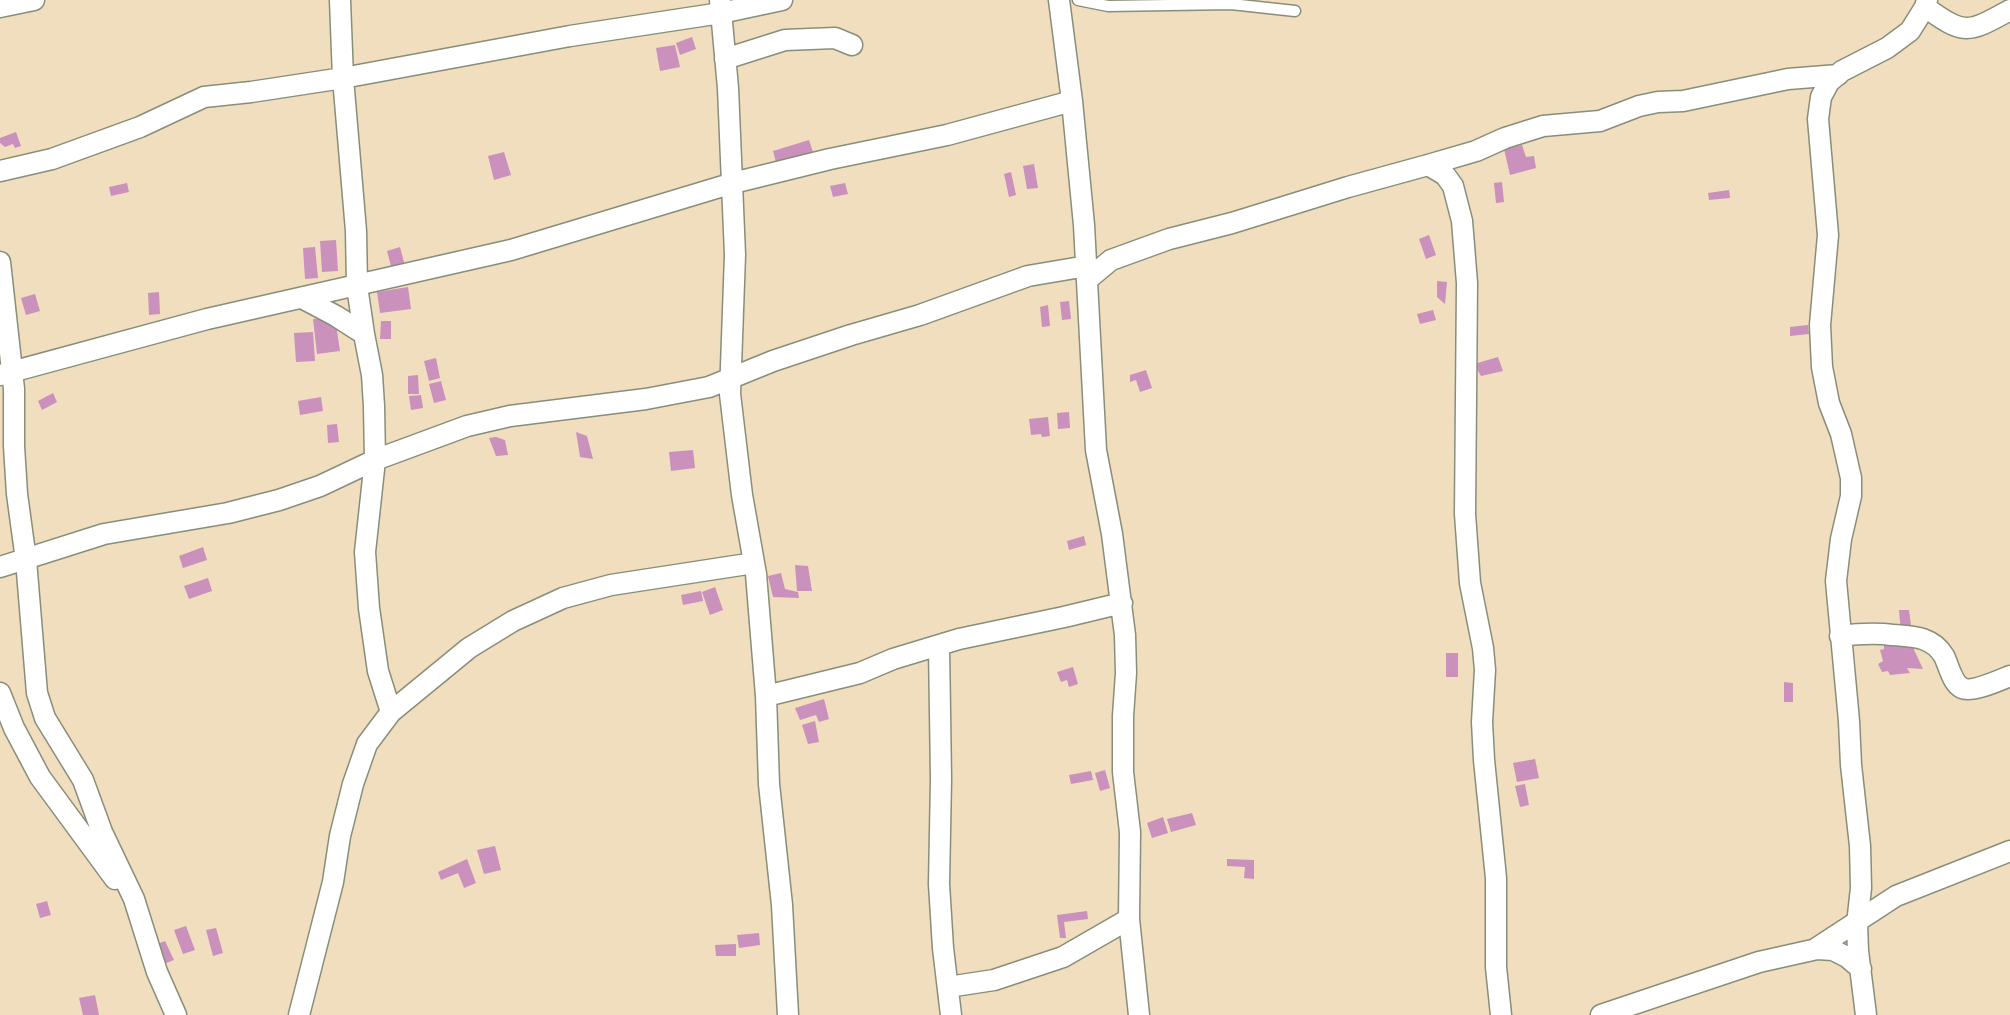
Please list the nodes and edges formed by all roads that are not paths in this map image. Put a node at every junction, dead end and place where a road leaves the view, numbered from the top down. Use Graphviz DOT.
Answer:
graph roads {
  1 [pos="34,0"];
  2 [pos="340,0"];
  3 [pos="782,0"];
  4 [pos="1059,0"];
  5 [pos="1078,0"];
  6 [pos="1926,4"];
  7 [pos="720,6"];
  8 [pos="0,7"];
  9 [pos="2010,10"];
  10 [pos="1295,11"];
  11 [pos="852,45"];
  12 [pos="725,59"];
  13 [pos="1838,75"];
  14 [pos="343,78"];
  15 [pos="1072,101"];
  16 [pos="1428,165"];
  17 [pos="0,171"];
  18 [pos="733,183"];
  19 [pos="1085,239"];
  20 [pos="1126,255"];
  21 [pos="0,262"];
  22 [pos="1087,273"];
  23 [pos="357,286"];
  24 [pos="302,298"];
  25 [pos="364,334"];
  26 [pos="6,373"];
  27 [pos="730,379"];
  28 [pos="375,460"];
  29 [pos="26,560"];
  30 [pos="754,563"];
  31 [pos="0,567"];
  32 [pos="1122,603"];
  33 [pos="1840,636"];
  34 [pos="939,646"];
  35 [pos="2010,676"];
  36 [pos="0,693"];
  37 [pos="766,696"];
  38 [pos="391,712"];
  39 [pos="2010,851"];
  40 [pos="141,917"];
  41 [pos="1129,919"];
  42 [pos="1858,922"];
  43 [pos="1815,949"];
  44 [pos="1861,969"];
  45 [pos="948,987"];
  46 [pos="176,1015"];
  47 [pos="299,1015"];
  48 [pos="788,1015"];
  49 [pos="951,1015"];
  50 [pos="1139,1015"];
  51 [pos="1501,1015"];
  52 [pos="1601,1015"];
  53 [pos="1866,1015"];
  1 -- 8 [label="street"];
  2 -- 14 [label="street"];
  3 -- 7 [label="street"];
  4 -- 15 [label="street"];
  5 -- 10 [label="lane"];
  6 -- 9 [label="street"];
  6 -- 13 [label="street"];
  7 -- 12 [label="street"];
  7 -- 14 [label="street"];
  11 -- 12 [label="street"];
  12 -- 18 [label="street"];
  13 -- 16 [label="street"];
  13 -- 33 [label="street"];
  14 -- 17 [label="street"];
  14 -- 23 [label="street"];
  15 -- 18 [label="street"];
  15 -- 19 [label="street"];
  16 -- 20 [label="street"];
  16 -- 51 [label="street"];
  18 -- 23 [label="street"];
  18 -- 27 [label="street"];
  19 -- 20 [label="street"];
  19 -- 22 [label="street"];
  20 -- 22 [label="street"];
  21 -- 26 [label="street"];
  22 -- 27 [label="street"];
  22 -- 32 [label="street"];
  23 -- 24 [label="street"];
  23 -- 25 [label="street"];
  24 -- 25 [label="street"];
  24 -- 26 [label="street"];
  25 -- 28 [label="street"];
  26 -- 29 [label="street"];
  27 -- 28 [label="street"];
  27 -- 30 [label="street"];
  28 -- 29 [label="street"];
  28 -- 38 [label="street"];
  29 -- 31 [label="street"];
  29 -- 40 [label="street"];
  30 -- 37 [label="street"];
  30 -- 38 [label="street"];
  32 -- 34 [label="street"];
  32 -- 41 [label="street"];
  33 -- 35 [label="street"];
  33 -- 42 [label="street"];
  34 -- 37 [label="street"];
  34 -- 45 [label="street"];
  36 -- 40 [label="street"];
  37 -- 48 [label="street"];
  38 -- 47 [label="street"];
  39 -- 42 [label="street"];
  40 -- 46 [label="street"];
  41 -- 45 [label="street"];
  41 -- 50 [label="street"];
  42 -- 43 [label="street"];
  42 -- 44 [label="street"];
  43 -- 44 [label="street"];
  43 -- 52 [label="street"];
  44 -- 53 [label="street"];
  45 -- 49 [label="street"];
}
